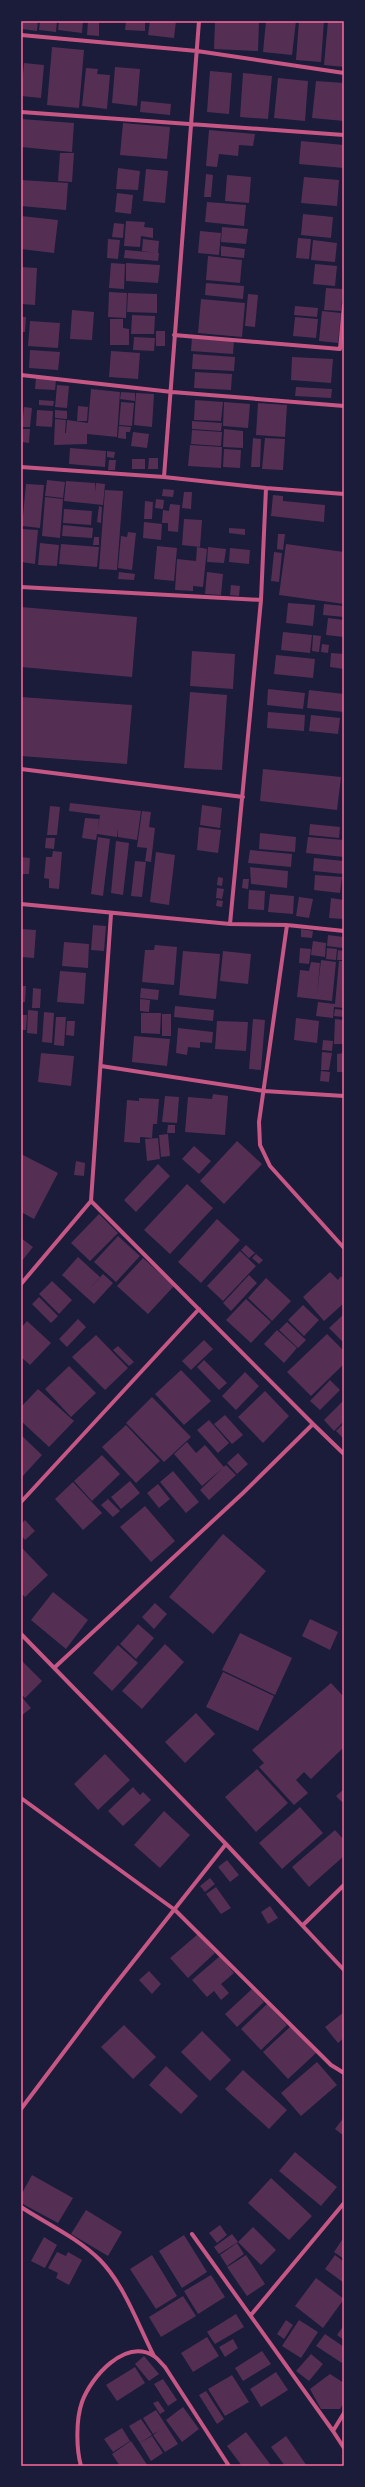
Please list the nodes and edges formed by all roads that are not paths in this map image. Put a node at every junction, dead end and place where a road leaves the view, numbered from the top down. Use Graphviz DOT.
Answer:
graph roads {
  1 [pos="199,21"];
  2 [pos="21,34"];
  3 [pos="197,51"];
  4 [pos="344,73"];
  5 [pos="21,112"];
  6 [pos="191,123"];
  7 [pos="344,135"];
  8 [pos="344,305"];
  9 [pos="174,335"];
  10 [pos="342,350"];
  11 [pos="21,375"];
  12 [pos="172,392"];
  13 [pos="344,406"];
  14 [pos="21,467"];
  15 [pos="164,476"];
  16 [pos="266,488"];
  17 [pos="344,494"];
  18 [pos="21,587"];
  19 [pos="261,600"];
  20 [pos="21,769"];
  21 [pos="243,797"];
  22 [pos="21,904"];
  23 [pos="111,914"];
  24 [pos="230,924"];
  25 [pos="287,925"];
  26 [pos="344,931"];
  27 [pos="101,1066"];
  28 [pos="264,1091"];
  29 [pos="344,1096"];
  30 [pos="91,1200"];
  31 [pos="344,1248"];
  32 [pos="21,1284"];
  33 [pos="199,1310"];
  34 [pos="313,1424"];
  35 [pos="344,1454"];
  36 [pos="21,1502"];
  37 [pos="21,1634"];
  38 [pos="54,1668"];
  39 [pos="21,1798"];
  40 [pos="226,1844"];
  41 [pos="344,1885"];
  42 [pos="175,1910"];
  43 [pos="303,1925"];
  44 [pos="344,1970"];
  45 [pos="344,2073"];
  46 [pos="22,2106"];
  47 [pos="344,2203"];
  48 [pos="21,2207"];
  49 [pos="192,2234"];
  50 [pos="251,2315"];
  51 [pos="154,2356"];
  52 [pos="344,2413"];
  53 [pos="333,2431"];
  54 [pos="344,2448"];
  55 [pos="81,2466"];
  56 [pos="229,2466"];
  1 -- 3 [label="street"];
  2 -- 3 [label="street"];
  3 -- 4 [label="street"];
  3 -- 6 [label="street"];
  5 -- 6 [label="street"];
  6 -- 7 [label="street"];
  6 -- 9 [label="street"];
  8 -- 10 [label="street"];
  9 -- 10 [label="street"];
  9 -- 12 [label="street"];
  11 -- 12 [label="street"];
  12 -- 13 [label="street"];
  12 -- 15 [label="street"];
  14 -- 15 [label="street"];
  15 -- 16 [label="street"];
  16 -- 17 [label="street"];
  16 -- 19 [label="street"];
  18 -- 19 [label="street"];
  19 -- 21 [label="street"];
  20 -- 21 [label="street"];
  21 -- 24 [label="street"];
  22 -- 23 [label="street"];
  23 -- 24 [label="street"];
  23 -- 27 [label="street"];
  24 -- 25 [label="street"];
  25 -- 26 [label="street"];
  25 -- 28 [label="street"];
  27 -- 28 [label="street"];
  27 -- 30 [label="street"];
  28 -- 29 [label="street"];
  28 -- 31 [label="street"];
  30 -- 32 [label="street"];
  30 -- 33 [label="street"];
  33 -- 34 [label="street"];
  33 -- 36 [label="street"];
  34 -- 35 [label="street"];
  34 -- 38 [label="street"];
  37 -- 38 [label="street"];
  38 -- 40 [label="street"];
  39 -- 42 [label="street"];
  40 -- 42 [label="street"];
  40 -- 43 [label="street"];
  41 -- 43 [label="street"];
  42 -- 45 [label="street"];
  42 -- 46 [label="street"];
  43 -- 44 [label="street"];
  47 -- 50 [label="street"];
  48 -- 51 [label="street"];
  49 -- 50 [label="street"];
  50 -- 53 [label="street"];
  51 -- 55 [label="street"];
  51 -- 56 [label="street"];
  52 -- 53 [label="street"];
  53 -- 54 [label="street"];
}
